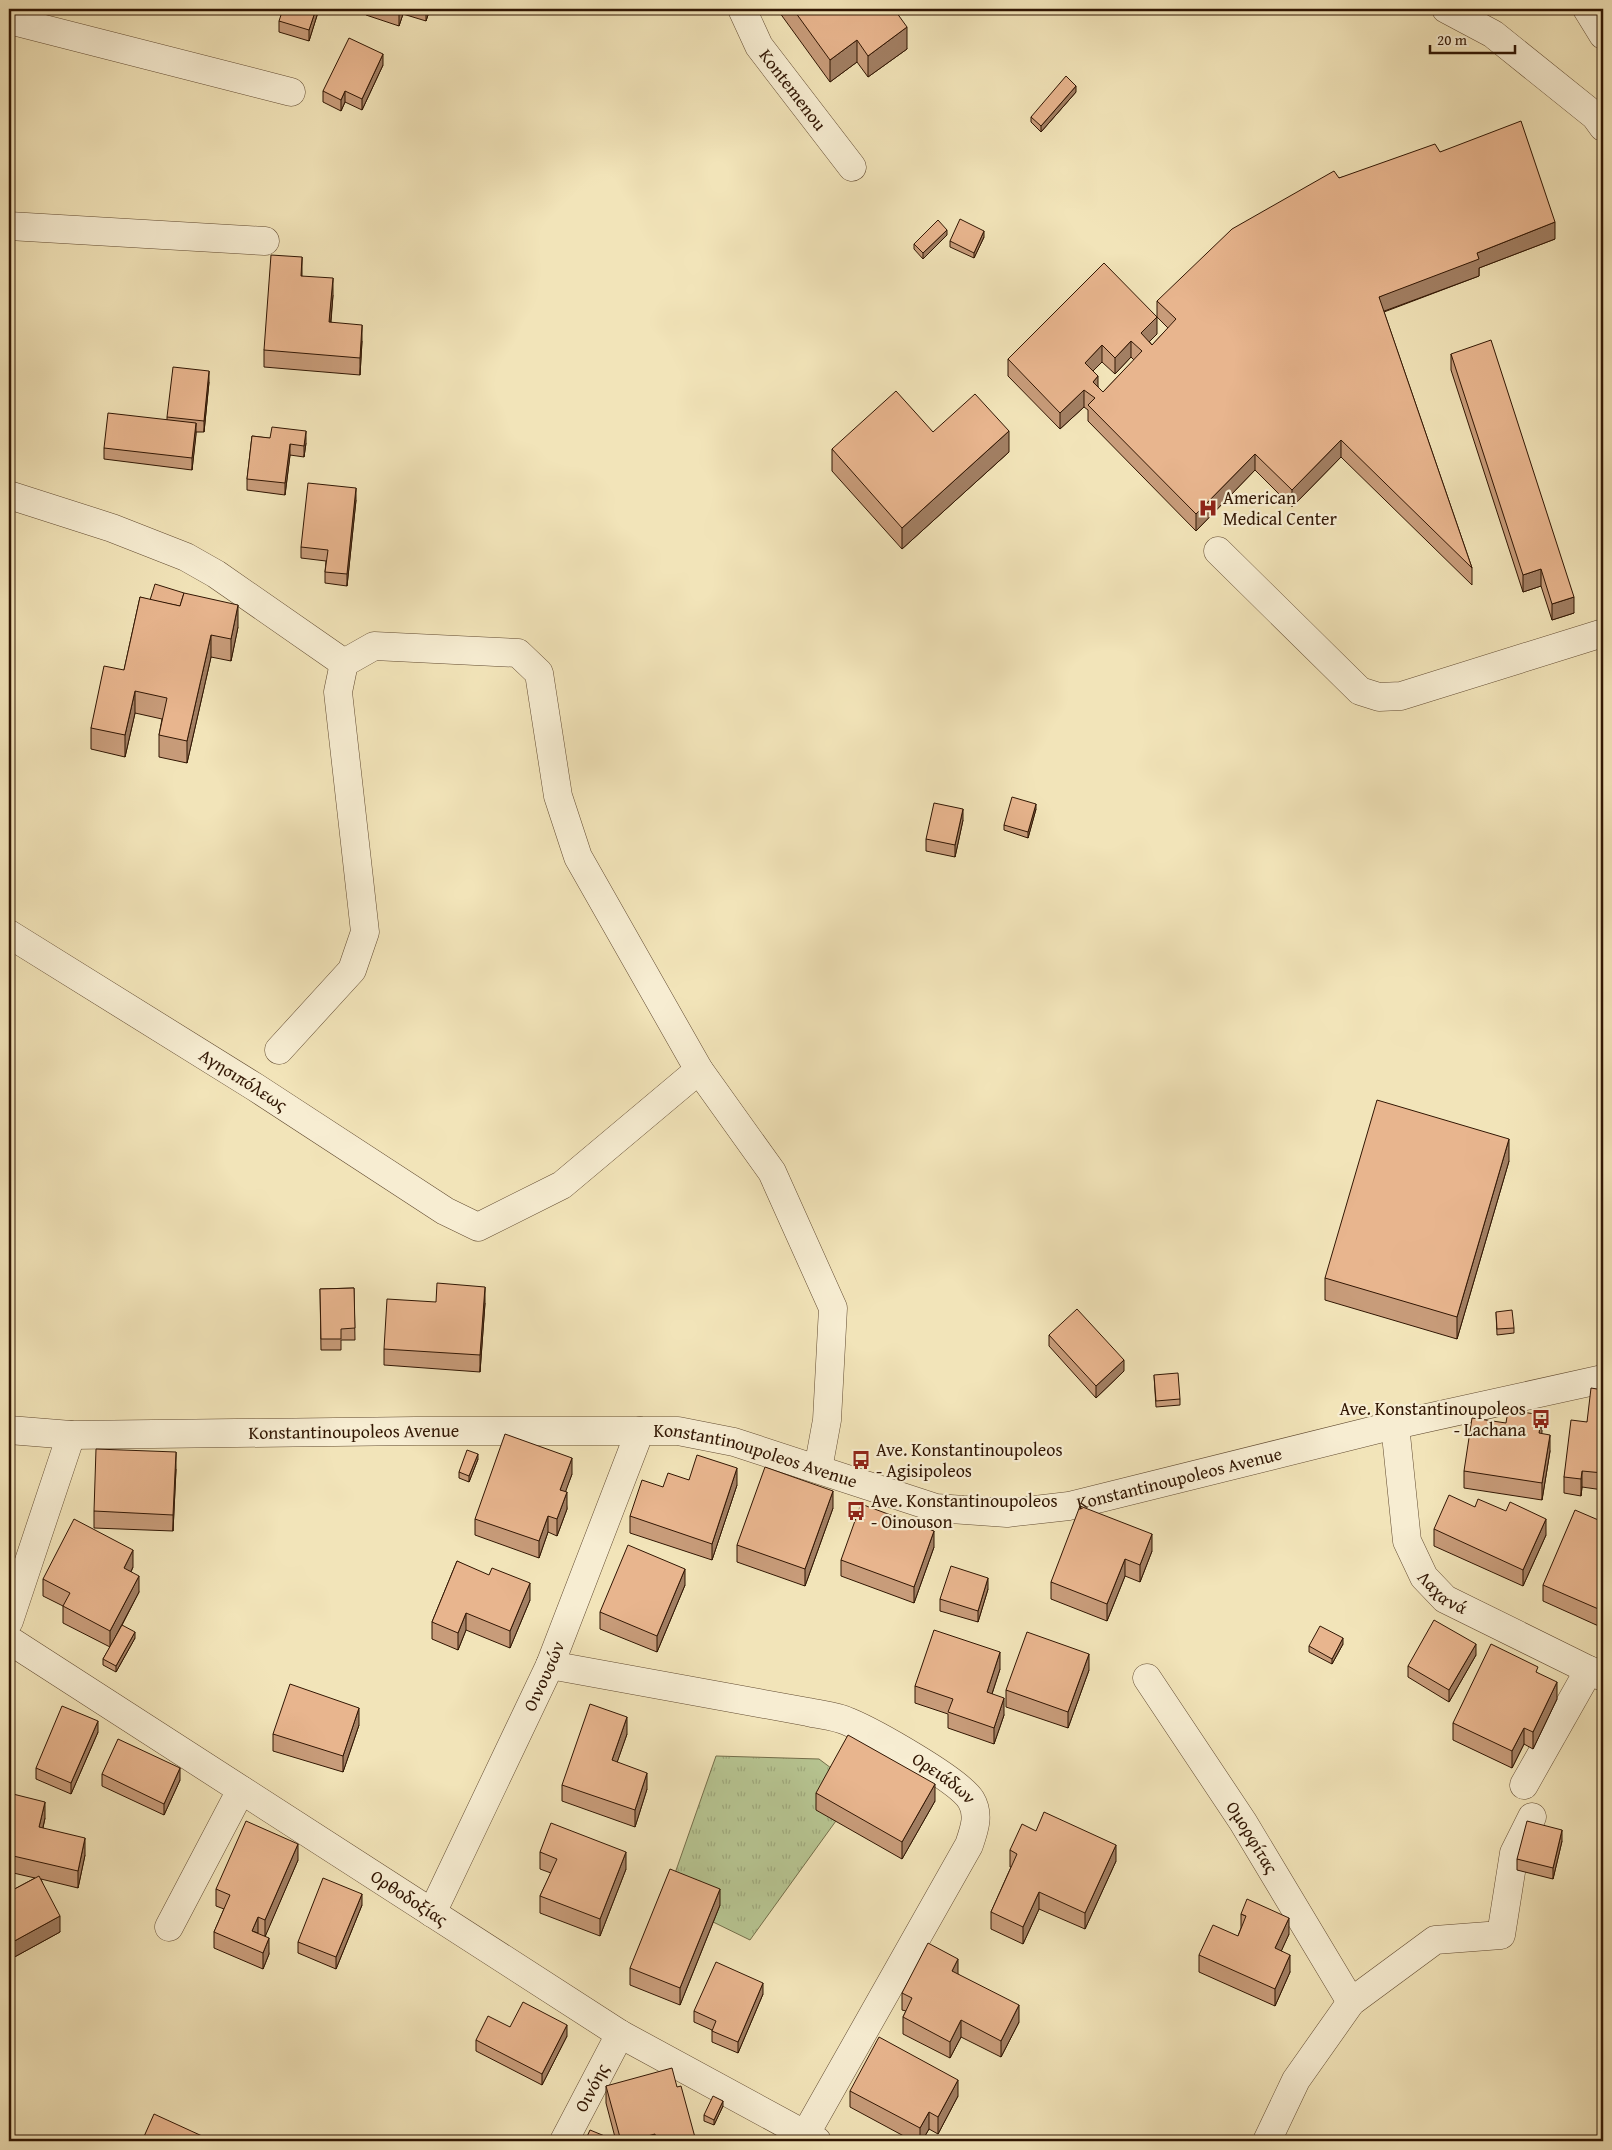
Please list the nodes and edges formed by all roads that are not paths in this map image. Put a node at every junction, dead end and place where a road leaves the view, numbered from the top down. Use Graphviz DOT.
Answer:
graph roads {
  1 [pos="742,9"];
  2 [pos="1446,9"];
  3 [pos="9,20"];
  4 [pos="290,92"];
  5 [pos="1601,117"];
  6 [pos="852,167"];
  7 [pos="9,226"];
  8 [pos="265,241"];
  9 [pos="9,494"];
  10 [pos="1218,551"];
  11 [pos="1603,633"];
  12 [pos="344,663"];
  13 [pos="9,934"];
  14 [pos="280,1050"];
  15 [pos="699,1070"];
  16 [pos="1603,1379"];
  17 [pos="1395,1425"];
  18 [pos="9,1430"];
  19 [pos="640,1431"];
  20 [pos="71,1435"];
  21 [pos="818,1469"];
  22 [pos="9,1620"];
  23 [pos="9,1640"];
  24 [pos="550,1665"];
  25 [pos="1596,1673"];
  26 [pos="1147,1678"];
  27 [pos="1524,1785"];
  28 [pos="241,1790"];
  29 [pos="1532,1817"];
  30 [pos="432,1913"];
  31 [pos="170,1927"];
  32 [pos="1351,2002"];
  33 [pos="620,2034"];
  34 [pos="811,2138"];
  35 [pos="564,2141"];
  36 [pos="1267,2141"];
  1 -- 6 [label="street, Kontemenou"];
  2 -- 5 [label="street"];
  3 -- 4 [label="street"];
  7 -- 8 [label="street"];
  9 -- 12 [label="street"];
  10 -- 11 [label="street"];
  12 -- 14 [label="street"];
  12 -- 15 [label="street"];
  13 -- 15 [label="street, Αγησιπόλεως"];
  15 -- 21 [label="street"];
  16 -- 17 [label="street, Konstantinoupoleos Avenue"];
  17 -- 21 [label="street, Konstantinoupoleos Avenue"];
  17 -- 25 [label="street, Λαχανά"];
  18 -- 20 [label="street, Konstantinoupoleos Avenue"];
  19 -- 20 [label="street, Konstantinoupoleos Avenue"];
  19 -- 21 [label="street, Konstantinoupoleos Avenue"];
  19 -- 24 [label="street, Οινουσών"];
  20 -- 22 [label="street"];
  23 -- 28 [label="street, Ορθοδοξίας"];
  24 -- 30 [label="street, Οινουσών"];
  24 -- 34 [label="street, Ορειάδων"];
  25 -- 27 [label="street"];
  26 -- 32 [label="street, Ομορφίτας"];
  28 -- 30 [label="street, Ορθοδοξίας"];
  28 -- 31 [label="street"];
  29 -- 32 [label="street"];
  30 -- 33 [label="street, Ορθοδοξίας"];
  32 -- 36 [label="street"];
  33 -- 34 [label="street, Ορθοδοξίας"];
  33 -- 35 [label="street, Οινόης"];
}
